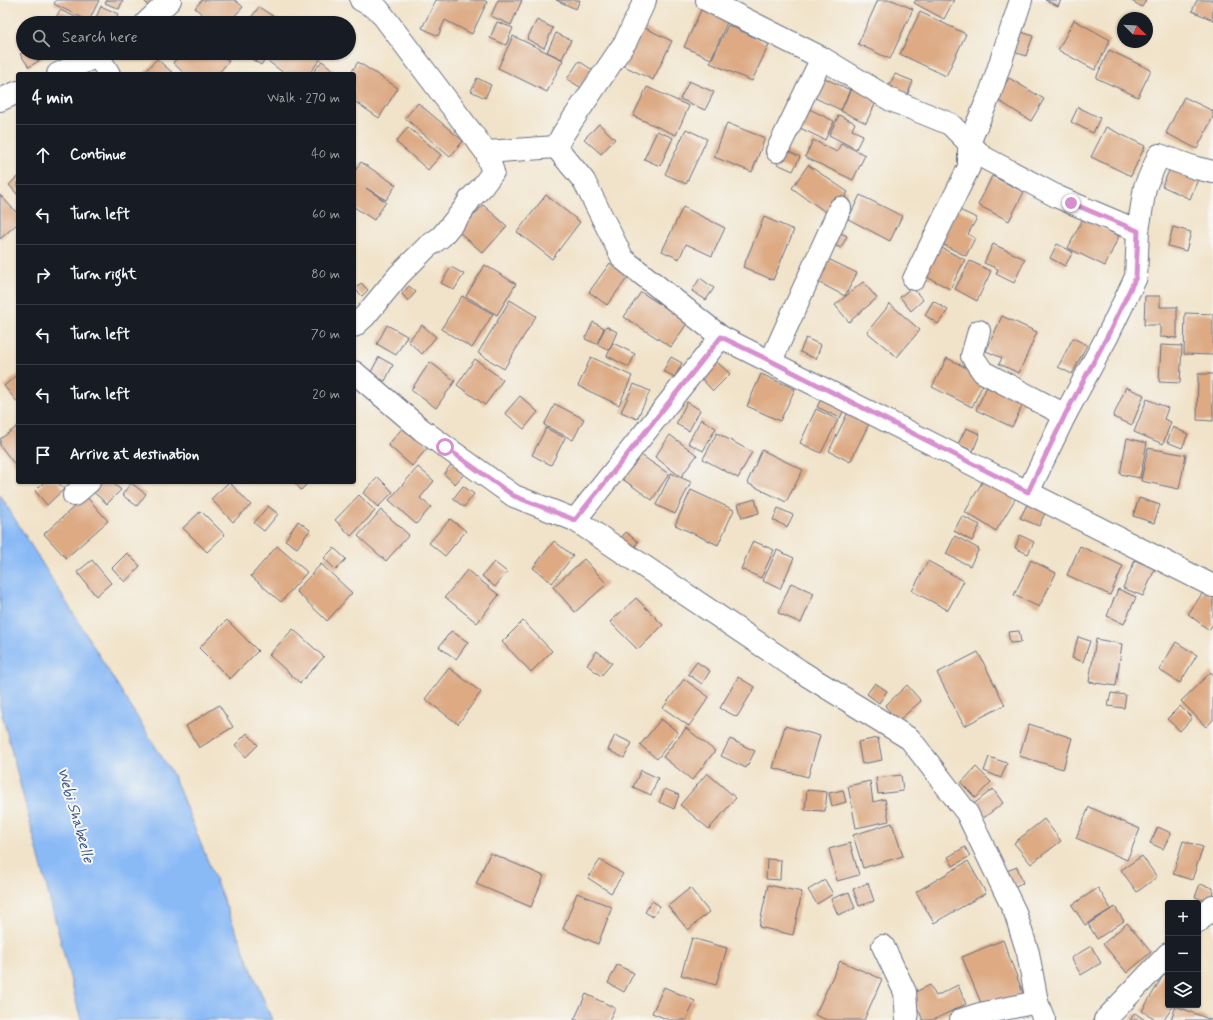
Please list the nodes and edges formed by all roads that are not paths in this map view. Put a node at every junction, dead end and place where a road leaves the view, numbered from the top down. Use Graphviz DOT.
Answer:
graph roads {
  1 [pos="170,0"];
  2 [pos="645,0"];
  3 [pos="707,0"];
  4 [pos="1021,0"];
  5 [pos="373,3"];
  6 [pos="153,16"];
  7 [pos="822,58"];
  8 [pos="103,61"];
  9 [pos="65,72"];
  10 [pos="16,93"];
  11 [pos="0,100"];
  12 [pos="969,143"];
  13 [pos="556,147"];
  14 [pos="777,151"];
  15 [pos="486,152"];
  16 [pos="1213,172"];
  17 [pos="840,208"];
  18 [pos="1138,231"];
  19 [pos="914,279"];
  20 [pos="356,324"];
  21 [pos="979,331"];
  22 [pos="721,337"];
  23 [pos="771,361"];
  24 [pos="356,374"];
  25 [pos="1065,415"];
  26 [pos="1028,492"];
  27 [pos="575,520"];
  28 [pos="1213,586"];
  29 [pos="1213,906"];
  30 [pos="1201,919"];
  31 [pos="883,946"];
  32 [pos="1165,957"];
  33 [pos="1041,1011"];
  34 [pos="907,1020"];
  35 [pos="961,1020"];
  36 [pos="1105,1020"];
  1 -- 6 [label="street"];
  2 -- 13 [label="street"];
  3 -- 7 [label="street"];
  4 -- 12 [label="street"];
  5 -- 15 [label="street"];
  7 -- 12 [label="street"];
  7 -- 14 [label="street"];
  8 -- 9 [label="street"];
  10 -- 11 [label="street"];
  12 -- 18 [label="street"];
  12 -- 19 [label="street"];
  13 -- 15 [label="street"];
  13 -- 22 [label="street"];
  15 -- 20 [label="street"];
  16 -- 18 [label="street"];
  17 -- 23 [label="street"];
  18 -- 25 [label="street"];
  21 -- 25 [label="street"];
  22 -- 23 [label="street"];
  22 -- 27 [label="street"];
  23 -- 26 [label="street"];
  24 -- 27 [label="street"];
  25 -- 26 [label="street"];
  26 -- 28 [label="street"];
  27 -- 33 [label="street"];
  29 -- 30 [label="street"];
  31 -- 34 [label="street"];
  32 -- 36 [label="street"];
  33 -- 35 [label="street"];
}
